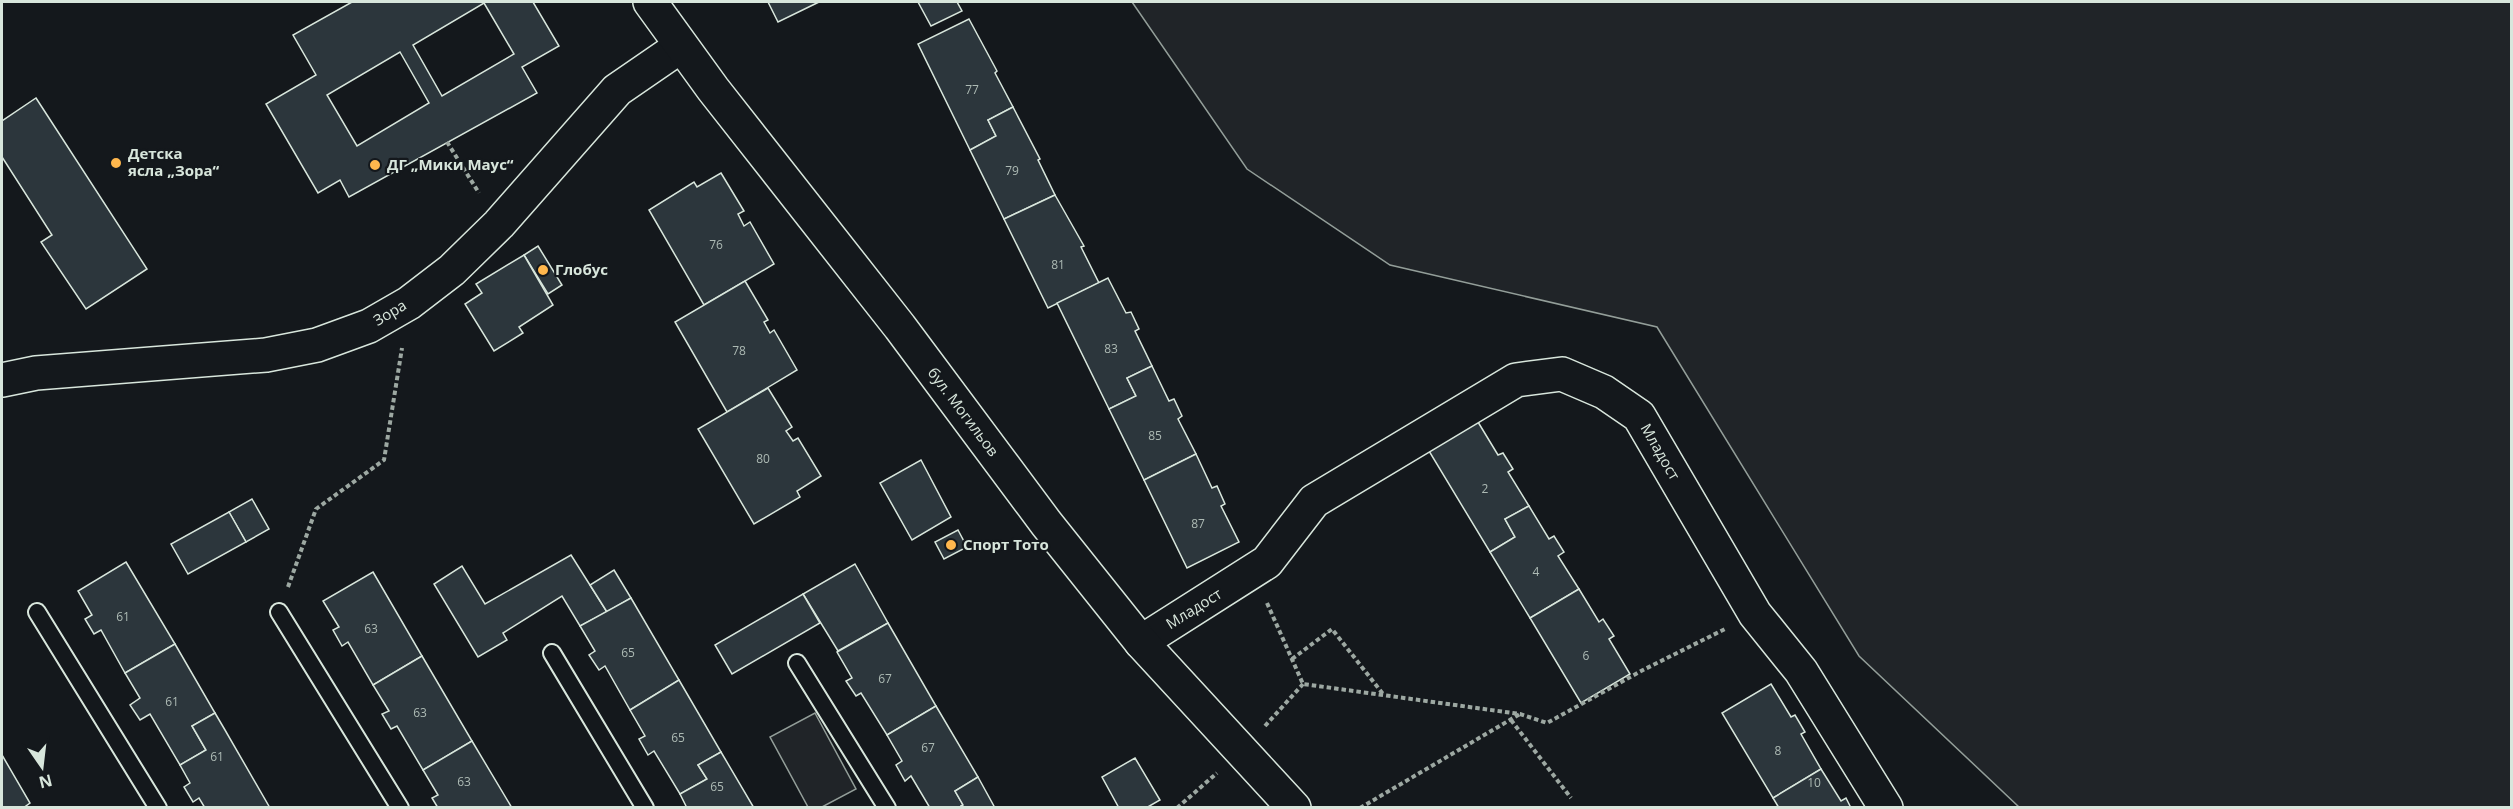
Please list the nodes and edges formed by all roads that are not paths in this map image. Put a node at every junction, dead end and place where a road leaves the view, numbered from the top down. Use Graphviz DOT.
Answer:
graph roads {
  1 [pos="650,2"];
  2 [pos="681,46"];
  3 [pos="2,380"];
  4 [pos="37,612"];
  5 [pos="279,612"];
  6 [pos="1141,642"];
  7 [pos="552,653"];
  8 [pos="797,663"];
  9 [pos="158,807"];
  10 [pos="400,807"];
  11 [pos="645,807"];
  12 [pos="886,807"];
  13 [pos="1293,807"];
  14 [pos="1886,807"];
  1 -- 2 [label="street, бул. Могильов"];
  2 -- 3 [label="street, Зора"];
  2 -- 6 [label="street, бул. Могильов"];
  4 -- 9 [label="lane"];
  5 -- 10 [label="lane"];
  6 -- 13 [label="street, бул. Могильов"];
  6 -- 14 [label="street, Младост"];
  7 -- 11 [label="lane"];
  8 -- 12 [label="lane"];
}
